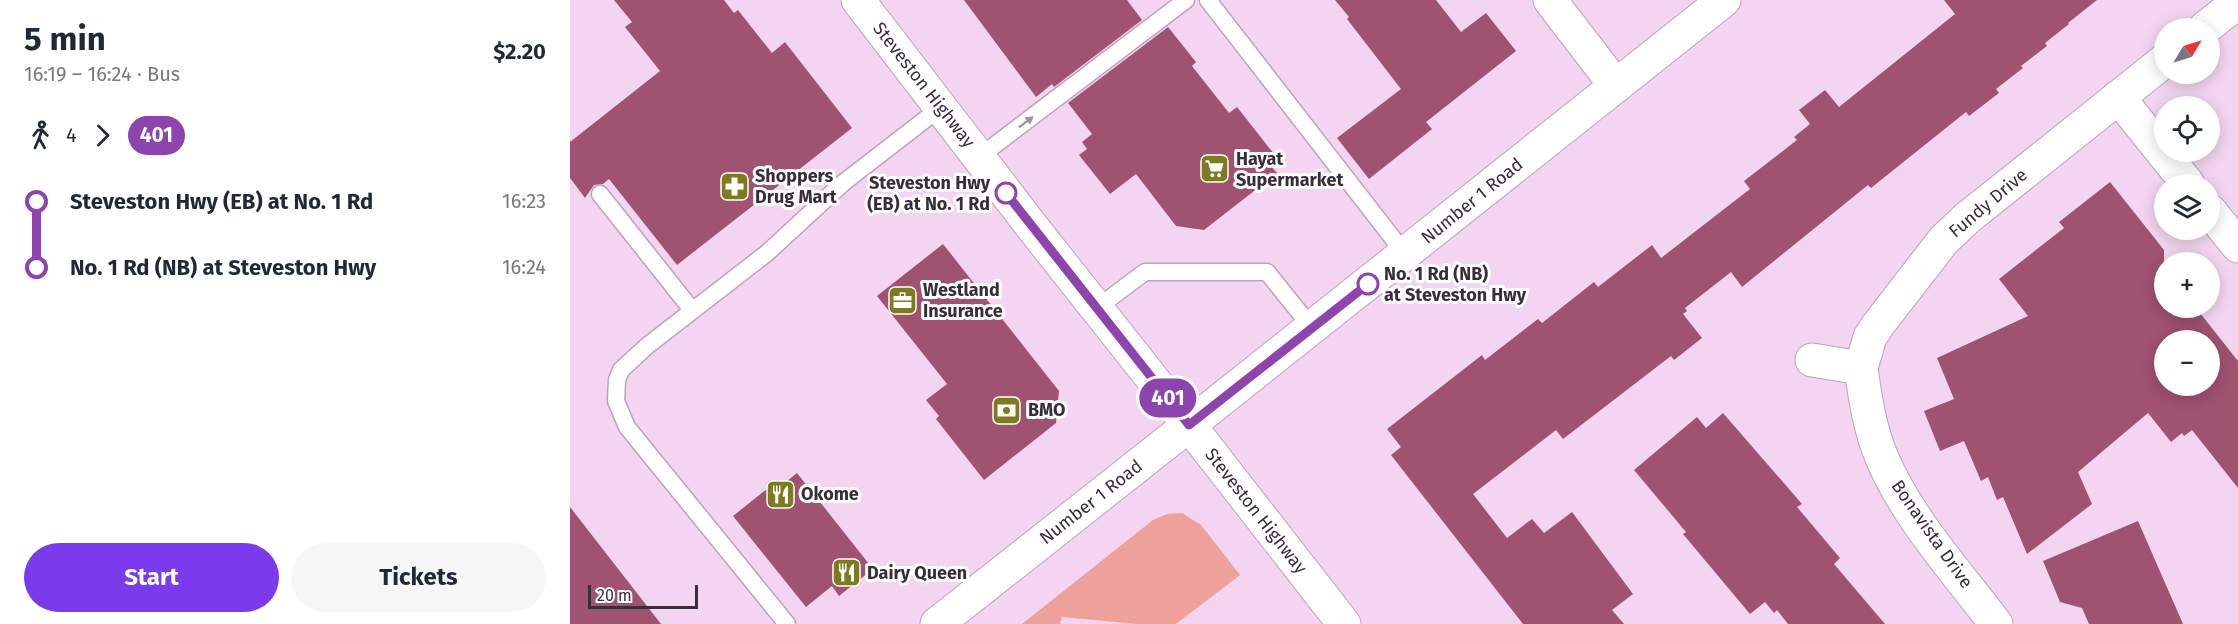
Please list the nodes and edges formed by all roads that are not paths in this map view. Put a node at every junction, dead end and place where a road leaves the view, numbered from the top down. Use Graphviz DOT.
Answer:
graph roads {
  1 [pos="858,0"];
  2 [pos="1186,0"];
  3 [pos="1208,0"];
  4 [pos="1550,0"];
  5 [pos="1724,0"];
  6 [pos="2238,2"];
  7 [pos="2218,18"];
  8 [pos="2154,69"];
  9 [pos="1616,86"];
  10 [pos="2118,97"];
  11 [pos="940,108"];
  12 [pos="980,158"];
  13 [pos="2180,174"];
  14 [pos="600,194"];
  15 [pos="2220,224"];
  16 [pos="2238,246"];
  17 [pos="1405,254"];
  18 [pos="1097,308"];
  19 [pos="692,310"];
  20 [pos="1312,328"];
  21 [pos="1812,360"];
  22 [pos="1861,368"];
  23 [pos="1189,425"];
  24 [pos="787,624"];
  25 [pos="938,624"];
  26 [pos="1344,624"];
  27 [pos="1996,624"];
  1 -- 11 [label="street, Steveston Highway"];
  12 -- 2 [label="lane, one-way"];
  3 -- 17 [label="lane"];
  4 -- 9 [label="street"];
  5 -- 9 [label="street, Number 1 Road"];
  6 -- 7 [label="street"];
  8 -- 10 [label="street, Fundy Drive"];
  9 -- 17 [label="street, Number 1 Road"];
  10 -- 13 [label="street"];
  10 -- 22 [label="street, Fundy Drive"];
  11 -- 12 [label="street, Steveston Highway"];
  11 -- 19 [label="lane"];
  12 -- 18 [label="street, Steveston Highway"];
  14 -- 19 [label="lane"];
  15 -- 16 [label="street"];
  17 -- 20 [label="street, Number 1 Road"];
  18 -- 20 [label="lane"];
  18 -- 23 [label="street, Steveston Highway"];
  19 -- 24 [label="lane"];
  20 -- 23 [label="street, Number 1 Road"];
  21 -- 22 [label="street"];
  22 -- 27 [label="street, Bonavista Drive"];
  23 -- 25 [label="street, Number 1 Road"];
  23 -- 26 [label="street, Steveston Highway"];
}
